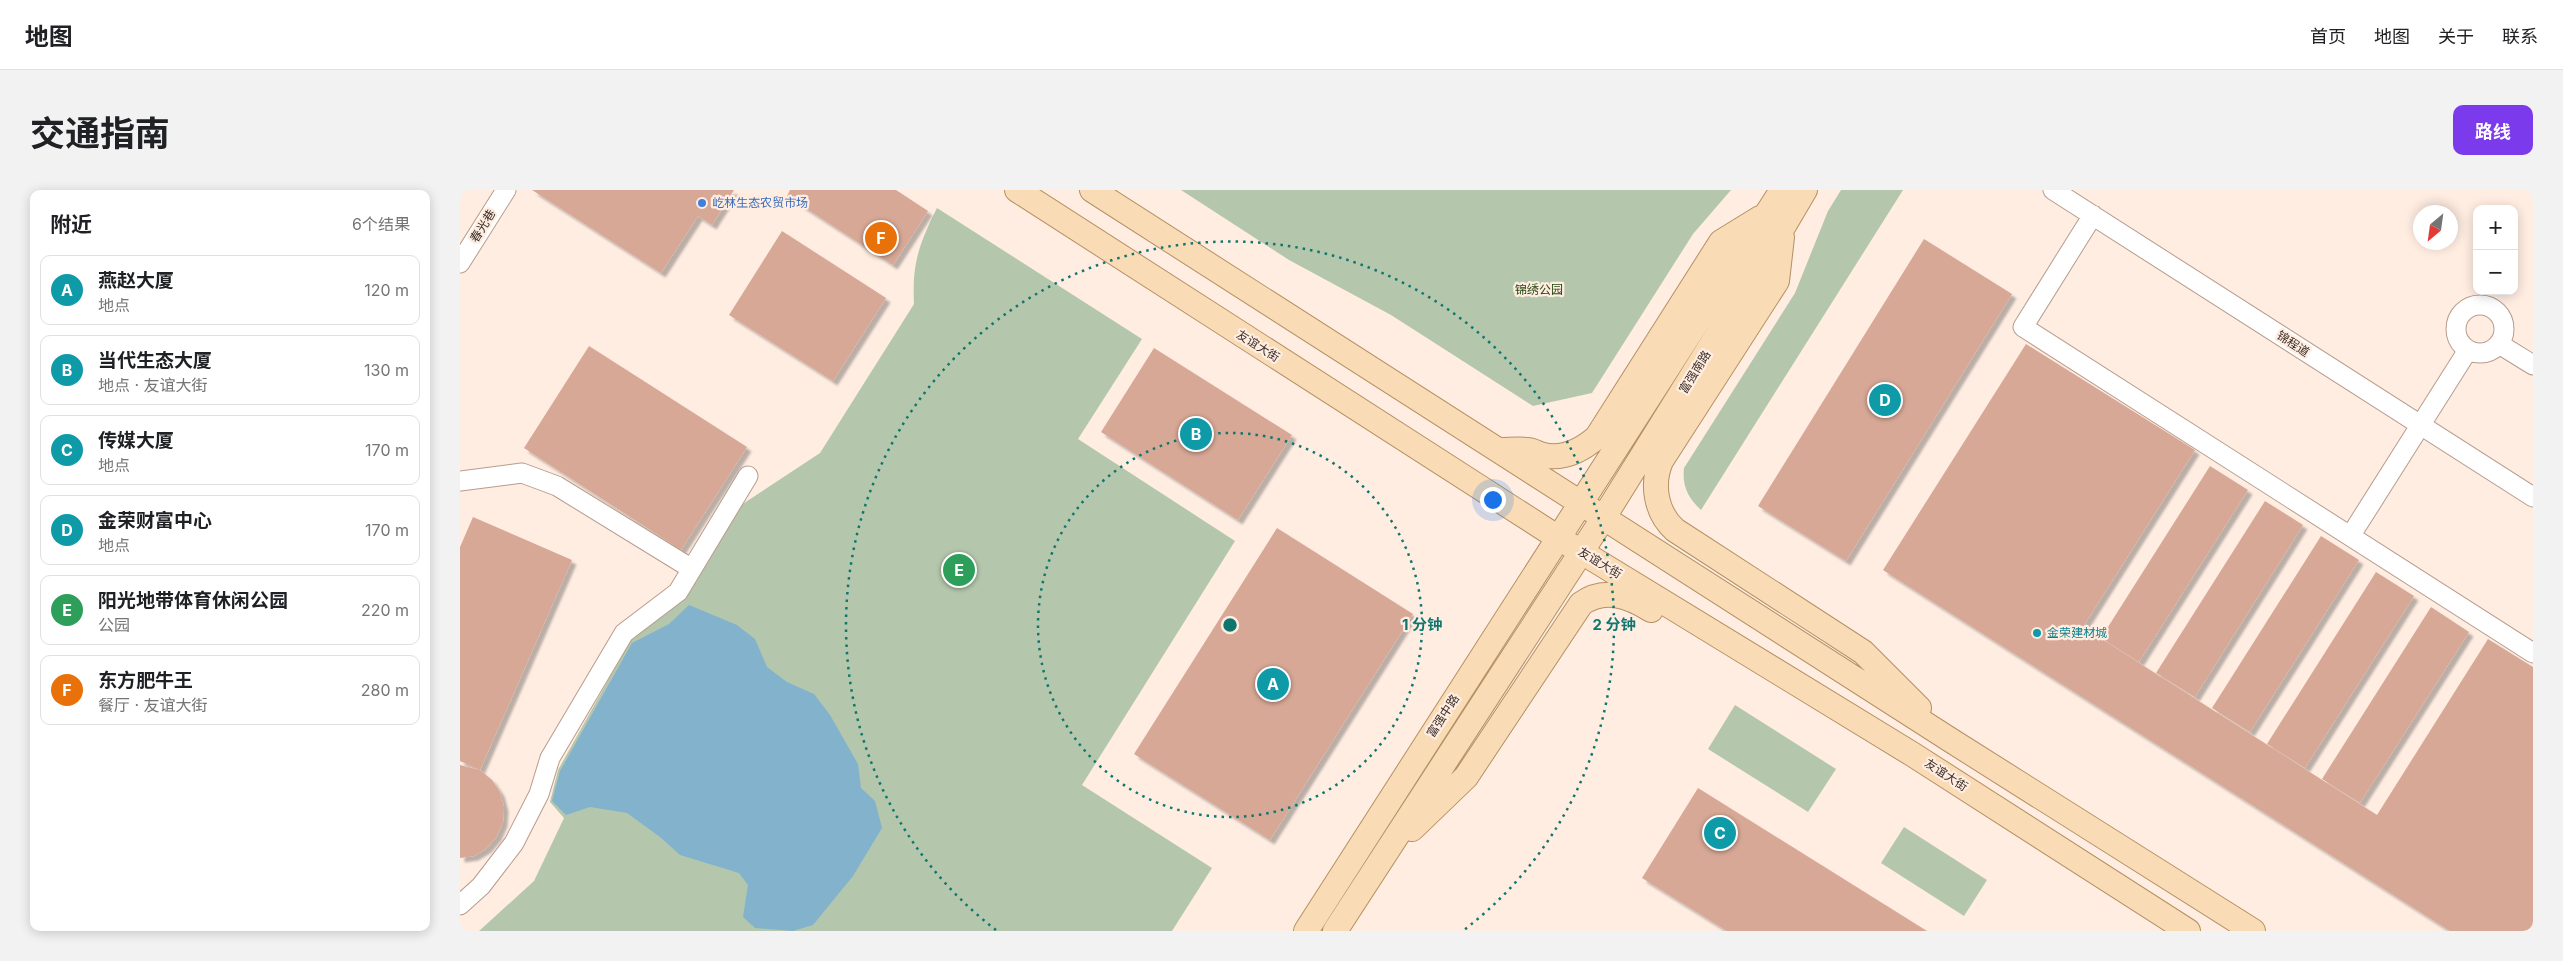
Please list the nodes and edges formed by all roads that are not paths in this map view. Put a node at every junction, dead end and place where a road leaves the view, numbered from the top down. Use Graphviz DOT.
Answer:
graph roads {
  1 [pos="506,190"];
  2 [pos="1017,190"];
  3 [pos="1092,190"];
  4 [pos="1782,190"];
  5 [pos="1805,190"];
  6 [pos="2053,190"];
  7 [pos="2093,215"];
  8 [pos="1776,219"];
  9 [pos="460,263"];
  10 [pos="2499,344"];
  11 [pos="2468,350"];
  12 [pos="2533,365"];
  13 [pos="2420,425"];
  14 [pos="1500,450"];
  15 [pos="748,476"];
  16 [pos="460,481"];
  17 [pos="2533,497"];
  18 [pos="1581,501"];
  19 [pos="1604,516"];
  20 [pos="2351,535"];
  21 [pos="1557,537"];
  22 [pos="1581,552"];
  23 [pos="692,569"];
  24 [pos="2533,653"];
  25 [pos="1952,741"];
  26 [pos="1912,754"];
  27 [pos="1379,862"];
  28 [pos="460,905"];
  29 [pos="1306,931"];
  30 [pos="1335,931"];
  31 [pos="2188,931"];
  32 [pos="2253,931"];
  1 -- 9 [label="street, 春光巷"];
  2 -- 21 [label="main road, 友谊大街"];
  3 -- 14 [label="main road"];
  4 -- 8 [label="main road, 富强南路"];
  5 -- 8 [label="main road, 富强南路"];
  6 -- 7 [label="street, 锦程道"];
  7 -- 13 [label="street, 锦程道"];
  7 -- 20 [label="street"];
  8 -- 14 [label="main road"];
  8 -- 18 [label="main road, 富强南路"];
  8 -- 19 [label="main road, 富强南路"];
  8 -- 25 [label="main road"];
  10 -- 11 [label="street"];
  10 -- 11 [label="street"];
  10 -- 12 [label="street"];
  11 -- 13 [label="street"];
  13 -- 17 [label="street, 锦程道"];
  13 -- 20 [label="street"];
  14 -- 18 [label="main road"];
  15 -- 23 [label="street"];
  16 -- 23 [label="street"];
  18 -- 19 [label="main road"];
  18 -- 21 [label="main road, 富强中路"];
  19 -- 22 [label="main road, 富强南路"];
  19 -- 25 [label="main road"];
  20 -- 24 [label="street"];
  21 -- 22 [label="main road, 友谊大街"];
  21 -- 29 [label="main road, 富强中路"];
  22 -- 26 [label="main road, 友谊大街"];
  22 -- 27 [label="main road"];
  23 -- 28 [label="street"];
  25 -- 32 [label="main road"];
  26 -- 27 [label="main road"];
  26 -- 31 [label="main road, 友谊大街"];
  27 -- 30 [label="main road"];
}
